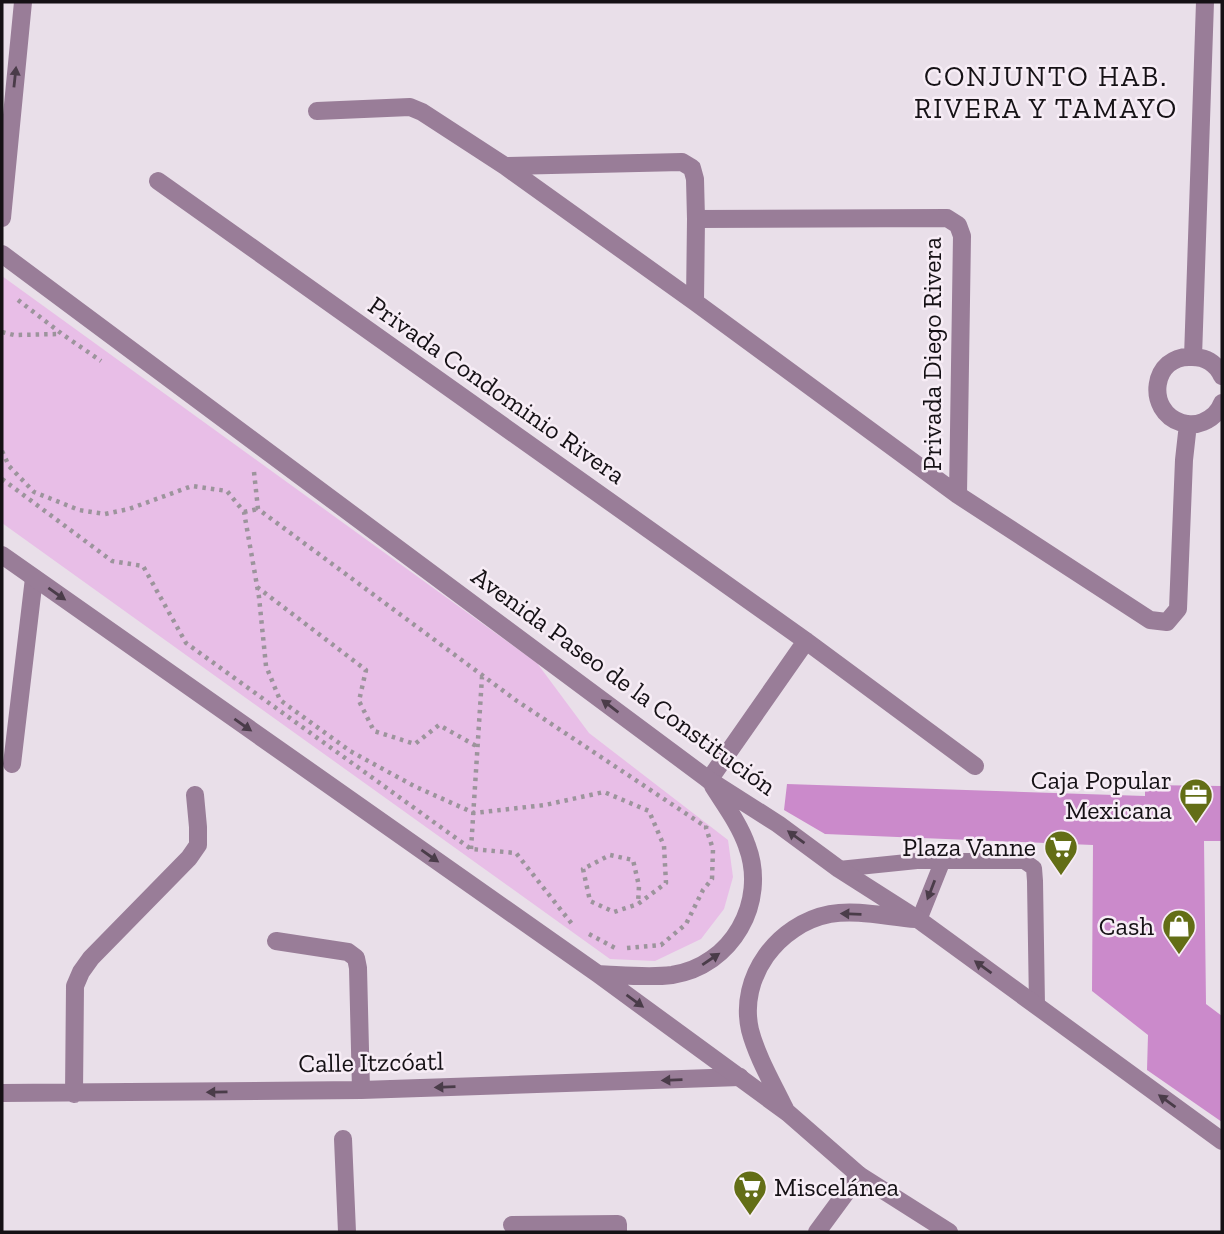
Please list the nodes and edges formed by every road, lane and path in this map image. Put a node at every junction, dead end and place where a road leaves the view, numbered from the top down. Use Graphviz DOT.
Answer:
graph roads {
  1 [pos="23,2"];
  2 [pos="1205,2"];
  3 [pos="317,111"];
  4 [pos="505,166"];
  5 [pos="158,181"];
  6 [pos="2,218"];
  7 [pos="696,219"];
  8 [pos="2,254"];
  9 [pos="14,297"];
  10 [pos="695,302"];
  11 [pos="2,332"];
  12 [pos="62,334"];
  13 [pos="1193,356"];
  14 [pos="107,366"];
  15 [pos="1222,376"];
  16 [pos="1222,406"];
  17 [pos="1188,424"];
  18 [pos="2,451"];
  19 [pos="254,469"];
  20 [pos="2,479"];
  21 [pos="958,495"];
  22 [pos="258,509"];
  23 [pos="244,512"];
  24 [pos="2,555"];
  25 [pos="34,578"];
  26 [pos="257,586"];
  27 [pos="806,641"];
  28 [pos="482,676"];
  29 [pos="478,747"];
  30 [pos="12,764"];
  31 [pos="975,766"];
  32 [pos="709,780"];
  33 [pos="195,795"];
  34 [pos="474,813"];
  35 [pos="471,849"];
  36 [pos="943,860"];
  37 [pos="839,869"];
  38 [pos="638,904"];
  39 [pos="919,920"];
  40 [pos="574,926"];
  41 [pos="584,932"];
  42 [pos="276,941"];
  43 [pos="597,974"];
  44 [pos="1037,1006"];
  45 [pos="740,1077"];
  46 [pos="360,1090"];
  47 [pos="2,1093"];
  48 [pos="74,1094"];
  49 [pos="788,1113"];
  50 [pos="343,1139"];
  51 [pos="1222,1141"];
  52 [pos="859,1175"];
  53 [pos="512,1225"];
  54 [pos="347,1232"];
  55 [pos="618,1232"];
  56 [pos="817,1232"];
  57 [pos="949,1232"];
  6 -- 1 [label="street, one-way"];
  2 -- 13 [label="street"];
  3 -- 4 [label="street, Privada Diego Rivera"];
  4 -- 7 [label="street"];
  4 -- 10 [label="street, Privada Diego Rivera"];
  5 -- 27 [label="street, Privada Condominio Rivera"];
  7 -- 10 [label="street"];
  7 -- 21 [label="street, Privada Diego Rivera"];
  32 -- 8 [label="street, Avenida Paseo de la Constitución, one-way"];
  9 -- 12 [label="path"];
  10 -- 21 [label="street, Privada Diego Rivera"];
  11 -- 12 [label="path"];
  12 -- 14 [label="path"];
  13 -- 15 [label="street"];
  13 -- 17 [label="street"];
  16 -- 17 [label="street"];
  17 -- 21 [label="street, Privada Diego Rivera"];
  18 -- 23 [label="path"];
  19 -- 22 [label="path"];
  20 -- 35 [label="path"];
  22 -- 23 [label="path"];
  22 -- 28 [label="path"];
  23 -- 26 [label="path"];
  24 -- 25 [label="street"];
  25 -- 30 [label="street"];
  25 -- 43 [label="street, one-way"];
  26 -- 29 [label="path"];
  26 -- 34 [label="path"];
  27 -- 31 [label="street, Privada Condominio Rivera"];
  27 -- 32 [label="street"];
  28 -- 29 [label="path"];
  28 -- 41 [label="path"];
  29 -- 34 [label="path"];
  37 -- 32 [label="street, Avenida Paseo de la Constitución, one-way"];
  43 -- 32 [label="street, one-way"];
  33 -- 48 [label="street"];
  34 -- 35 [label="path"];
  34 -- 38 [label="path"];
  35 -- 40 [label="path"];
  36 -- 37 [label="lane"];
  36 -- 39 [label="lane, one-way"];
  36 -- 44 [label="lane"];
  37 -- 39 [label="street, Avenida Paseo de la Constitución"];
  38 -- 38 [label="path"];
  44 -- 39 [label="street, Avenida Paseo de la Constitución, one-way"];
  39 -- 49 [label="street, one-way"];
  42 -- 46 [label="street"];
  43 -- 45 [label="street, one-way"];
  51 -- 44 [label="street, Avenida Paseo de la Constitución, one-way"];
  45 -- 46 [label="street, Calle Itzcóatl, one-way"];
  45 -- 49 [label="street"];
  46 -- 48 [label="street, Calle Itzcóatl, one-way"];
  47 -- 48 [label="street, Calle Itzcóatl"];
  49 -- 52 [label="street"];
  50 -- 54 [label="street"];
  52 -- 56 [label="street"];
  52 -- 57 [label="street"];
  53 -- 55 [label="street"];
}
